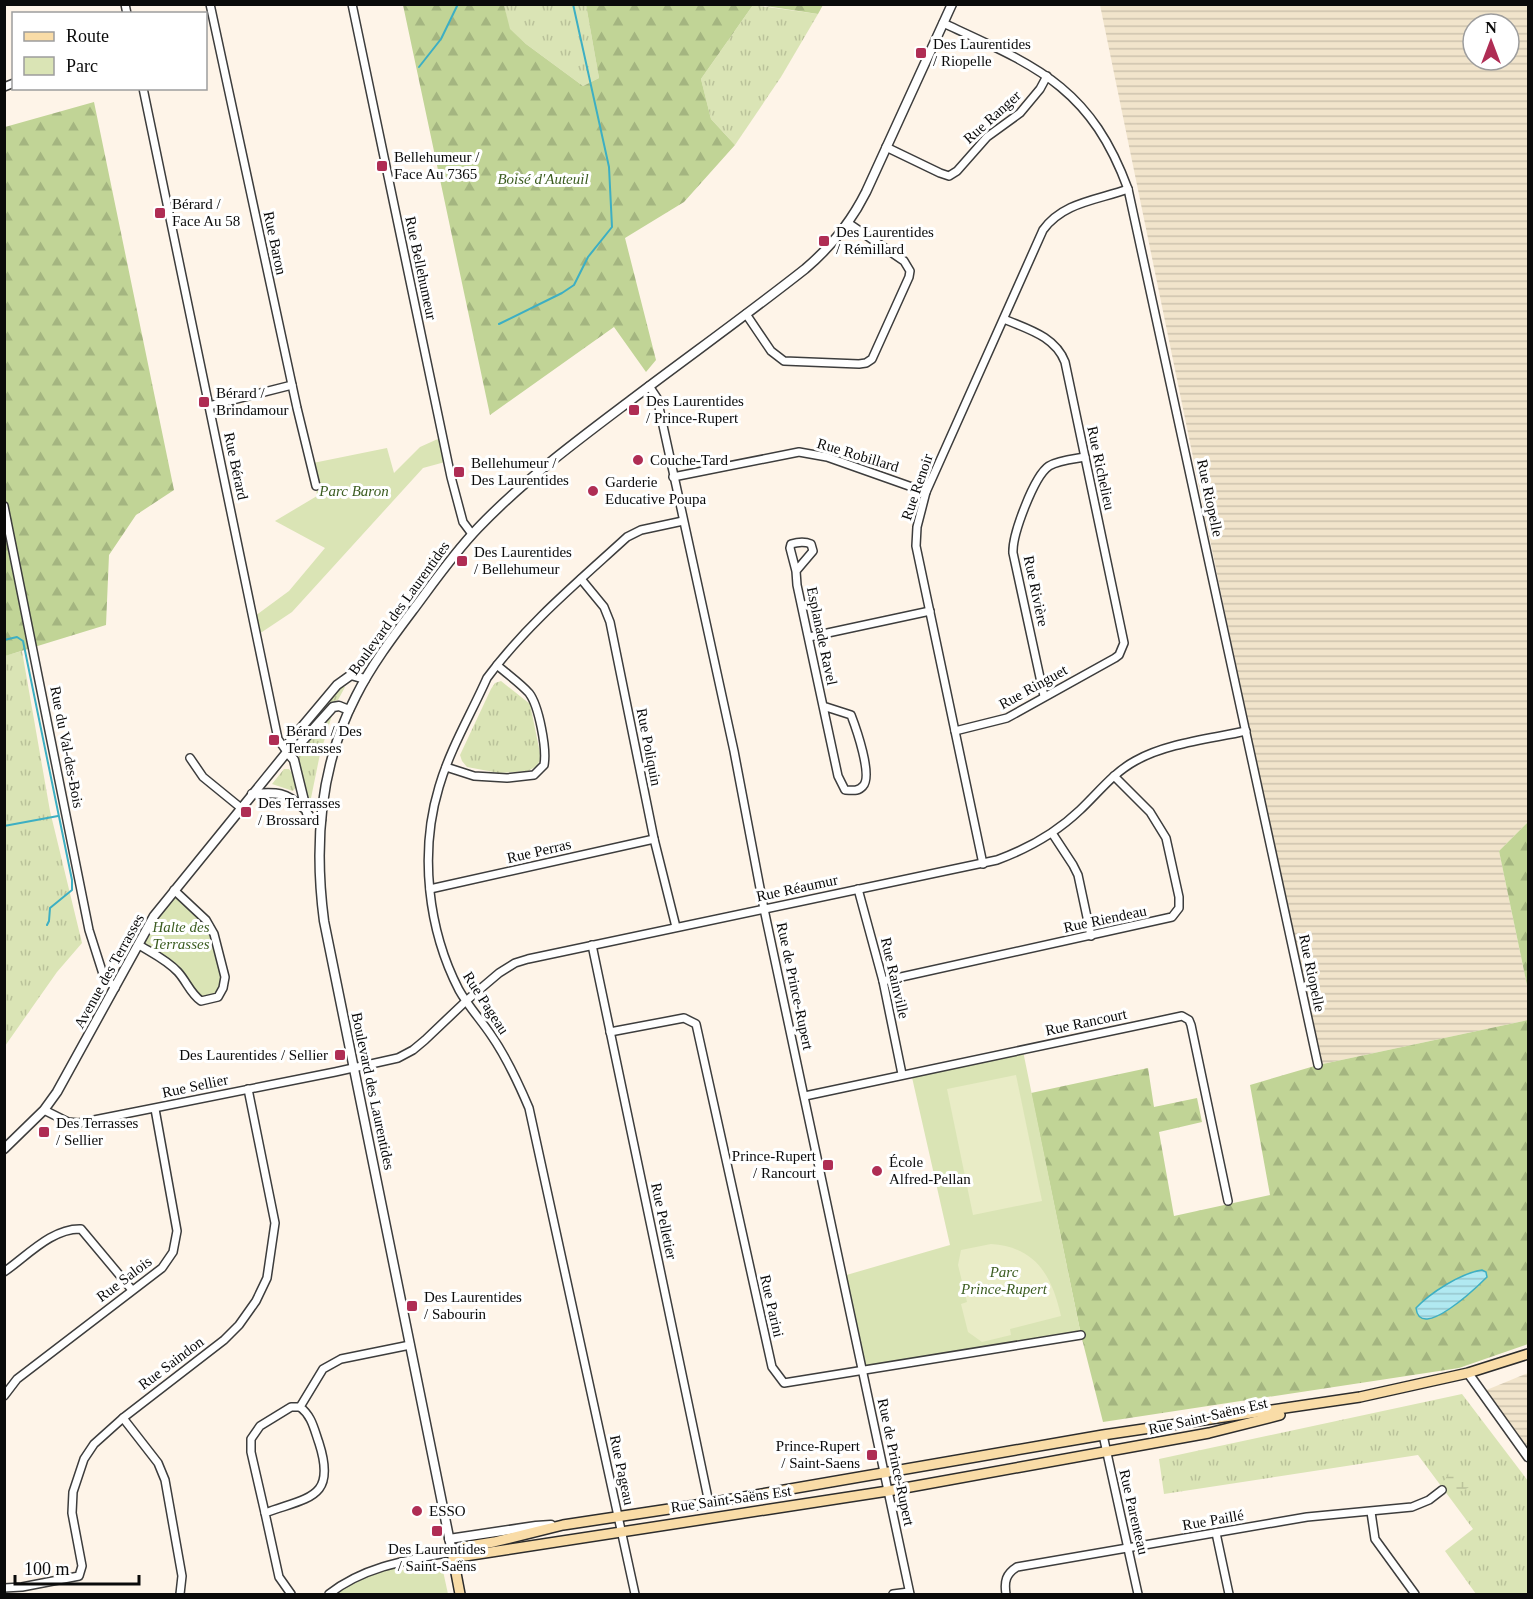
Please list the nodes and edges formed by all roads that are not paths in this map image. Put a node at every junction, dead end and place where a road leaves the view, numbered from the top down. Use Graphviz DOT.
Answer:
graph roads {
  1 [pos="210,4"];
  2 [pos="352,4"];
  3 [pos="951,4"];
  4 [pos="943,23"];
  5 [pos="1047,76"];
  6 [pos="142,90"];
  7 [pos="886,147"];
  8 [pos="1128,189"];
  9 [pos="848,223"];
  10 [pos="746,314"];
  11 [pos="1004,319"];
  12 [pos="292,385"];
  13 [pos="649,386"];
  14 [pos="209,406"];
  15 [pos="1085,457"];
  16 [pos="673,477"];
  17 [pos="316,486"];
  18 [pos="926,492"];
  19 [pos="4,506"];
  20 [pos="683,521"];
  21 [pos="472,534"];
  22 [pos="796,571"];
  23 [pos="581,579"];
  24 [pos="930,611"];
  25 [pos="809,637"];
  26 [pos="1119,655"];
  27 [pos="496,665"];
  28 [pos="365,679"];
  29 [pos="1044,696"];
  30 [pos="823,706"];
  31 [pos="349,710"];
  32 [pos="955,730"];
  33 [pos="1246,731"];
  34 [pos="287,752"];
  35 [pos="190,759"];
  36 [pos="446,767"];
  37 [pos="1114,776"];
  38 [pos="252,794"];
  39 [pos="241,808"];
  40 [pos="306,809"];
  41 [pos="321,820"];
  42 [pos="1052,833"];
  43 [pos="654,839"];
  44 [pos="983,864"];
  45 [pos="430,889"];
  46 [pos="858,889"];
  47 [pos="174,890"];
  48 [pos="764,909"];
  49 [pos="676,927"];
  50 [pos="1091,936"];
  51 [pos="139,945"];
  52 [pos="592,945"];
  53 [pos="883,981"];
  54 [pos="115,988"];
  55 [pos="466,1001"];
  56 [pos="610,1032"];
  57 [pos="1318,1065"];
  58 [pos="353,1068"];
  59 [pos="902,1074"];
  60 [pos="248,1089"];
  61 [pos="805,1096"];
  62 [pos="155,1108"];
  63 [pos="44,1110"];
  64 [pos="4,1149"];
  65 [pos="1227,1201"];
  66 [pos="4,1272"];
  67 [pos="132,1290"];
  68 [pos="1082,1335"];
  69 [pos="410,1345"];
  70 [pos="1528,1354"];
  71 [pos="863,1370"];
  72 [pos="1468,1373"];
  73 [pos="4,1396"];
  74 [pos="1324,1403"];
  75 [pos="300,1407"];
  76 [pos="123,1418"];
  77 [pos="1103,1436"];
  78 [pos="1106,1452"];
  79 [pos="1528,1457"];
  80 [pos="884,1472"];
  81 [pos="1442,1490"];
  82 [pos="888,1491"];
  83 [pos="709,1503"];
  84 [pos="1371,1512"];
  85 [pos="265,1513"];
  86 [pos="619,1516"];
  87 [pos="563,1525"];
  88 [pos="622,1530"];
  89 [pos="1216,1533"];
  90 [pos="449,1539"];
  91 [pos="1128,1548"];
  92 [pos="452,1552"];
  93 [pos="4,1588"];
  94 [pos="909,1593"];
  95 [pos="180,1594"];
  96 [pos="291,1594"];
  97 [pos="329,1594"];
  98 [pos="460,1594"];
  99 [pos="635,1594"];
  100 [pos="893,1594"];
  101 [pos="1006,1594"];
  102 [pos="1138,1594"];
  103 [pos="1229,1594"];
  104 [pos="1415,1594"];
  1 -- 12 [label="street, Rue Baron"];
  2 -- 21 [label="street, Rue Bellehumeur"];
  3 -- 4 [label="street, Boulevard des Laurentides"];
  4 -- 5 [label="street, Rue Riopelle"];
  4 -- 7 [label="street, Boulevard des Laurentides"];
  5 -- 7 [label="street, Rue Ranger"];
  5 -- 8 [label="street, Rue Riopelle"];
  6 -- 14 [label="street, Rue Bérard"];
  7 -- 9 [label="street, Boulevard des Laurentides"];
  8 -- 11 [label="street, Rue Renoir"];
  8 -- 33 [label="street, Rue Riopelle"];
  9 -- 10 [label="street, Boulevard des Laurentides"];
  9 -- 10 [label="street"];
  10 -- 13 [label="street, Boulevard des Laurentides"];
  11 -- 15 [label="street, Rue Richelieu"];
  11 -- 18 [label="street, Rue Renoir"];
  12 -- 14 [label="street"];
  12 -- 17 [label="street, Rue Baron"];
  13 -- 16 [label="street, Rue de Prince-Rupert"];
  13 -- 21 [label="street, Boulevard des Laurentides"];
  14 -- 34 [label="street, Rue Bérard"];
  15 -- 26 [label="street, Rue Richelieu"];
  15 -- 29 [label="street, Rue Rivière"];
  16 -- 18 [label="street, Rue Robillard"];
  16 -- 20 [label="street, Rue de Prince-Rupert"];
  18 -- 24 [label="street, Rue Renoir"];
  19 -- 54 [label="street, Rue du Val-des-Bois"];
  20 -- 23 [label="street, Rue Pageau"];
  20 -- 48 [label="street, Rue de Prince-Rupert"];
  21 -- 28 [label="street, Boulevard des Laurentides"];
  22 -- 25 [label="street, Esplanade Ravel"];
  23 -- 27 [label="street, Rue Pageau"];
  23 -- 43 [label="street, Rue Poliquin"];
  24 -- 25 [label="street"];
  24 -- 32 [label="street, Rue Renoir"];
  25 -- 30 [label="street, Esplanade Ravel"];
  26 -- 29 [label="street, Rue Ringuet"];
  27 -- 36 [label="street, Rue Pageau"];
  27 -- 36 [label="street"];
  28 -- 31 [label="street, Boulevard des Laurentides"];
  28 -- 34 [label="street, Avenue des Terrasses"];
  29 -- 32 [label="street, Rue Ringuet"];
  30 -- 30 [label="street, Esplanade Ravel"];
  31 -- 34 [label="street, Avenue des Terrasses"];
  31 -- 41 [label="street, Boulevard des Laurentides"];
  32 -- 44 [label="street, Rue Renoir"];
  33 -- 37 [label="street, Rue Réaumur"];
  33 -- 57 [label="street, Rue Riopelle"];
  34 -- 38 [label="street, Avenue des Terrasses"];
  34 -- 40 [label="street, Rue Bérard"];
  35 -- 39 [label="street"];
  36 -- 45 [label="street, Rue Pageau"];
  37 -- 42 [label="street, Rue Réaumur"];
  37 -- 50 [label="street, Rue Riendeau"];
  38 -- 39 [label="street, Avenue des Terrasses"];
  38 -- 40 [label="street"];
  39 -- 47 [label="street, Avenue des Terrasses"];
  40 -- 41 [label="street"];
  41 -- 58 [label="street, Boulevard des Laurentides"];
  42 -- 44 [label="street, Rue Réaumur"];
  42 -- 50 [label="street"];
  43 -- 45 [label="street, Rue Perras"];
  43 -- 49 [label="street, Rue Poliquin"];
  44 -- 46 [label="street, Rue Réaumur"];
  45 -- 55 [label="street, Rue Pageau"];
  46 -- 48 [label="street, Rue Réaumur"];
  46 -- 53 [label="street, Rue Rainville"];
  47 -- 51 [label="street, Avenue des Terrasses"];
  47 -- 51 [label="street"];
  48 -- 49 [label="street, Rue Réaumur"];
  48 -- 61 [label="street, Rue de Prince-Rupert"];
  49 -- 52 [label="street, Rue Réaumur"];
  50 -- 53 [label="street, Rue Riendeau"];
  51 -- 54 [label="street, Avenue des Terrasses"];
  52 -- 55 [label="street, Rue Réaumur"];
  52 -- 56 [label="street, Rue Pelletier"];
  53 -- 59 [label="street, Rue Rainville"];
  54 -- 63 [label="street, Avenue des Terrasses"];
  55 -- 58 [label="street, Rue Réaumur"];
  55 -- 86 [label="street, Rue Pageau"];
  56 -- 71 [label="street, Rue Parini"];
  56 -- 83 [label="street, Rue Pelletier"];
  58 -- 60 [label="street, Rue Sellier"];
  58 -- 69 [label="street, Boulevard des Laurentides"];
  59 -- 61 [label="street, Rue Rancourt"];
  59 -- 65 [label="street, Rue Rancourt"];
  60 -- 62 [label="street, Rue Sellier"];
  60 -- 76 [label="street, Rue Saindon"];
  61 -- 71 [label="street, Rue de Prince-Rupert"];
  62 -- 63 [label="street, Rue Sellier"];
  62 -- 67 [label="street, Rue Salois"];
  63 -- 64 [label="street, Avenue des Terrasses"];
  66 -- 67 [label="street"];
  67 -- 73 [label="street, Rue Salois"];
  68 -- 71 [label="street, Rue Parini"];
  69 -- 75 [label="street"];
  69 -- 90 [label="street, Boulevard des Laurentides"];
  70 -- 72 [label="main road"];
  71 -- 80 [label="street, Rue de Prince-Rupert"];
  72 -- 74 [label="main road"];
  72 -- 79 [label="street"];
  74 -- 77 [label="main road, Rue Saint-Saëns Est"];
  74 -- 78 [label="main road, Rue Saint-Saëns Est"];
  75 -- 85 [label="street"];
  75 -- 85 [label="street"];
  76 -- 93 [label="street, Rue Saindon"];
  76 -- 95 [label="street"];
  77 -- 78 [label="street, Rue Parenteau"];
  77 -- 80 [label="main road, Rue Saint-Saëns Est"];
  78 -- 82 [label="main road, Rue Saint-Saëns Est"];
  78 -- 91 [label="street, Rue Parenteau"];
  80 -- 82 [label="street, Rue de Prince-Rupert"];
  80 -- 83 [label="main road, Rue Saint-Saëns Est"];
  81 -- 84 [label="street, Rue Paillé"];
  82 -- 88 [label="main road, Rue Saint-Saëns Est"];
  82 -- 94 [label="street, Rue de Prince-Rupert"];
  83 -- 86 [label="main road, Rue Saint-Saëns Est"];
  84 -- 89 [label="street, Rue Paillé"];
  84 -- 104 [label="street"];
  85 -- 96 [label="street"];
  86 -- 87 [label="main road, Rue Saint-Saëns Est"];
  86 -- 88 [label="street, Rue Pageau"];
  87 -- 90 [label="street, Rue Saint-Saëns Est"];
  87 -- 92 [label="main road, Rue Saint-Saëns Est"];
  88 -- 92 [label="main road, Rue Saint-Saëns Est"];
  88 -- 99 [label="street, Rue Pageau"];
  89 -- 91 [label="street, Rue Paillé"];
  89 -- 103 [label="street"];
  90 -- 92 [label="street, Boulevard des Laurentides"];
  91 -- 101 [label="street, Rue Paillé"];
  91 -- 102 [label="street, Rue Parenteau"];
  92 -- 97 [label="street"];
  92 -- 98 [label="main road, Boulevard des Laurentides"];
  94 -- 100 [label="street"];
}
